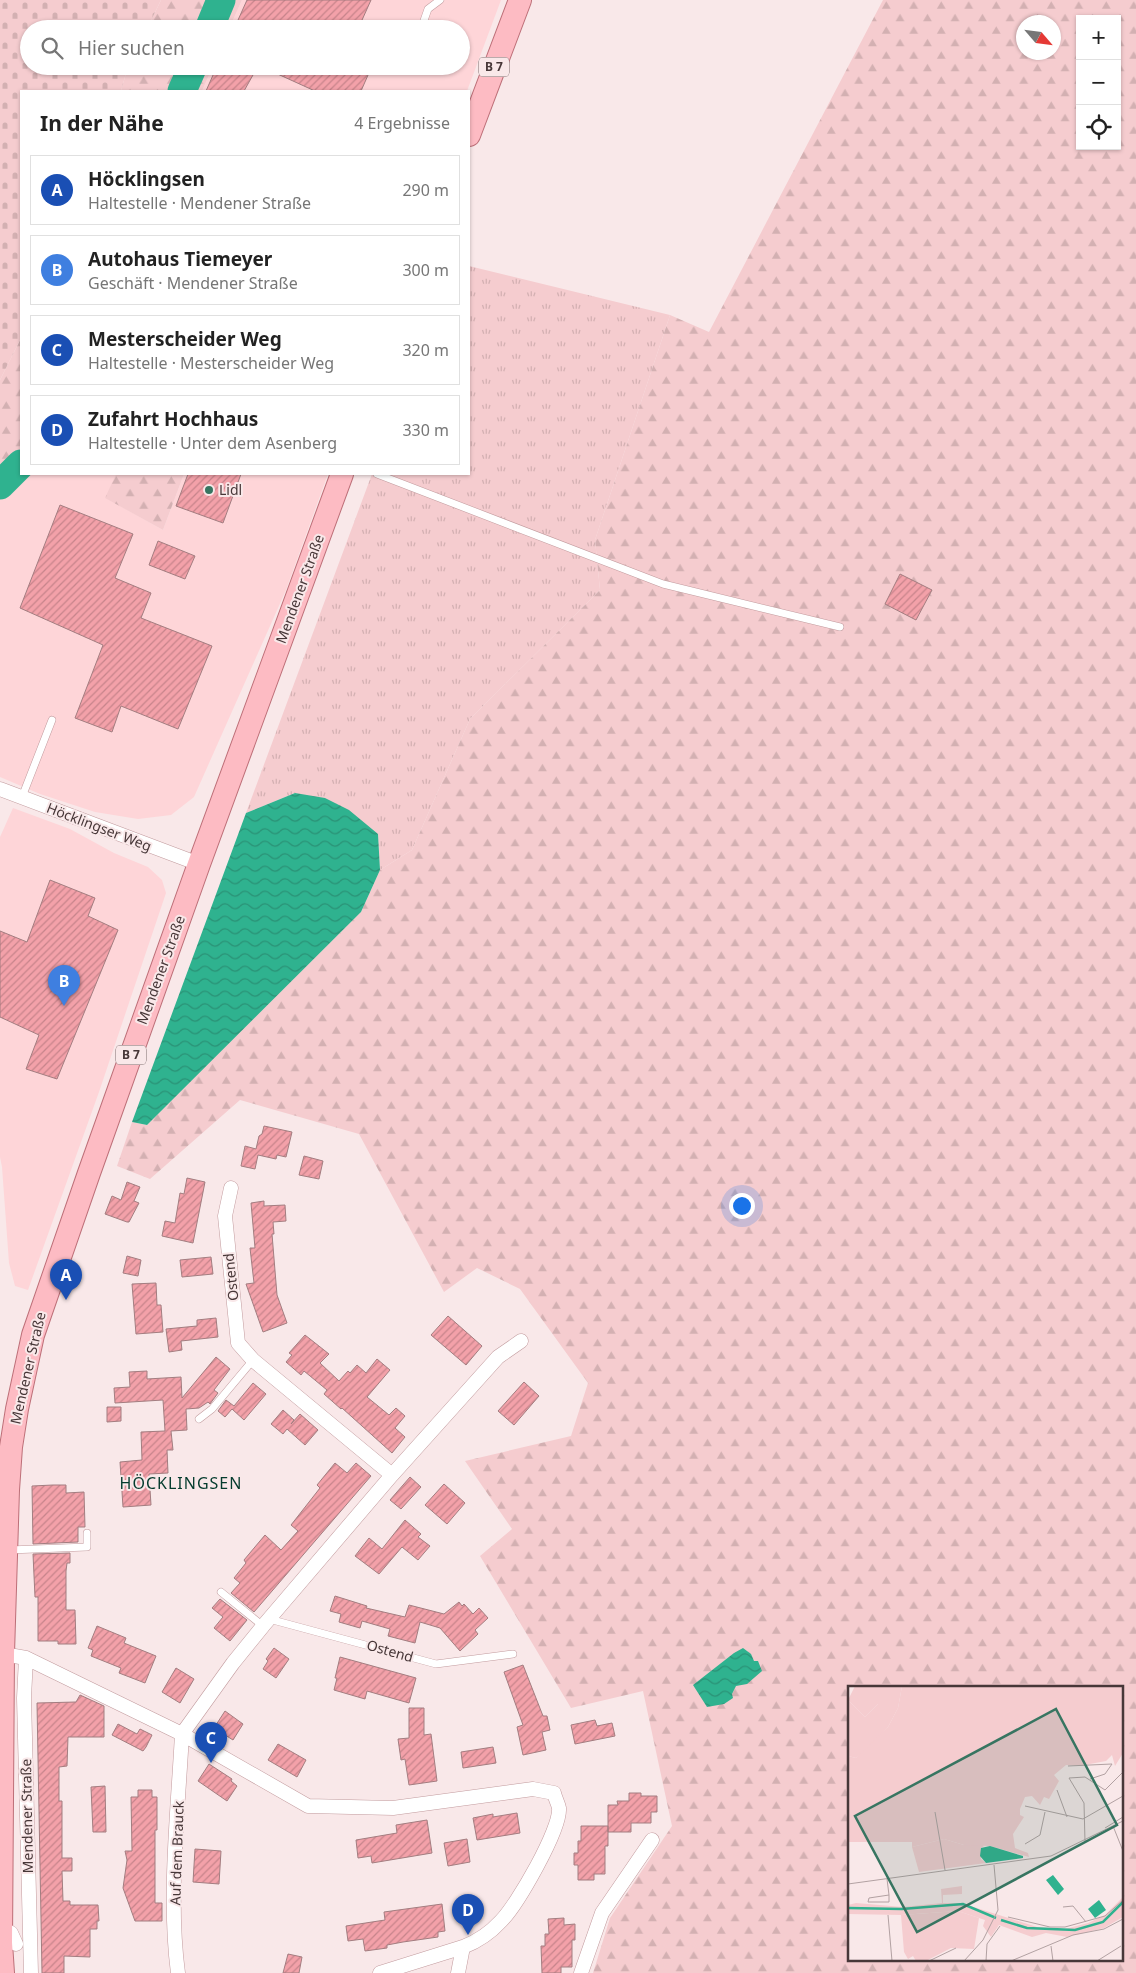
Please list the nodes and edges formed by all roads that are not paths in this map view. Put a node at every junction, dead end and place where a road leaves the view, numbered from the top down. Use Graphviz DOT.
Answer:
graph roads {
  1 [pos="440,0"];
  2 [pos="520,0"];
  3 [pos="424,20"];
  4 [pos="470,132"];
  5 [pos="342,475"];
  6 [pos="380,475"];
  7 [pos="840,627"];
  8 [pos="52,720"];
  9 [pos="0,789"];
  10 [pos="22,797"];
  11 [pos="199,864"];
  12 [pos="231,1188"];
  13 [pos="521,1341"];
  14 [pos="253,1360"];
  15 [pos="199,1419"];
  16 [pos="392,1475"];
  17 [pos="87,1533"];
  18 [pos="6,1550"];
  19 [pos="221,1592"];
  20 [pos="266,1622"];
  21 [pos="3,1654"];
  22 [pos="513,1654"];
  23 [pos="26,1658"];
  24 [pos="182,1734"];
  25 [pos="652,1840"];
  26 [pos="6,1934"];
  27 [pos="463,1948"];
  28 [pos="3,1973"];
  29 [pos="17,1973"];
  30 [pos="30,1973"];
  31 [pos="178,1973"];
  32 [pos="380,1973"];
  33 [pos="458,1973"];
  34 [pos="581,1973"];
  1 -- 3 [label="lane"];
  2 -- 4 [label="main road, B 7"];
  5 -- 11 [label="main road, Mendener Straße / B 7"];
  6 -- 7 [label="lane"];
  8 -- 10 [label="lane"];
  9 -- 10 [label="street, Höcklingser Weg"];
  10 -- 11 [label="street, Höcklingser Weg"];
  11 -- 18 [label="main road, Mendener Straße / B 7"];
  12 -- 14 [label="street, Ostend"];
  13 -- 16 [label="street"];
  14 -- 15 [label="lane"];
  14 -- 16 [label="street, Ostend"];
  16 -- 20 [label="street"];
  17 -- 18 [label="lane"];
  18 -- 21 [label="main road, Mendener Straße / B 7"];
  19 -- 20 [label="lane"];
  20 -- 22 [label="lane, Ostend"];
  20 -- 24 [label="street"];
  21 -- 23 [label="street"];
  21 -- 26 [label="main road, Mendener Straße / B 7"];
  23 -- 24 [label="street"];
  23 -- 30 [label="street, Mendener Straße"];
  24 -- 27 [label="street"];
  24 -- 31 [label="street, Auf dem Brauck"];
  25 -- 34 [label="street"];
  26 -- 28 [label="main road, Mendener Straße / B 7"];
  26 -- 29 [label="main road, Mendener Straße / B 7"];
  27 -- 32 [label="street"];
  27 -- 33 [label="street"];
}
